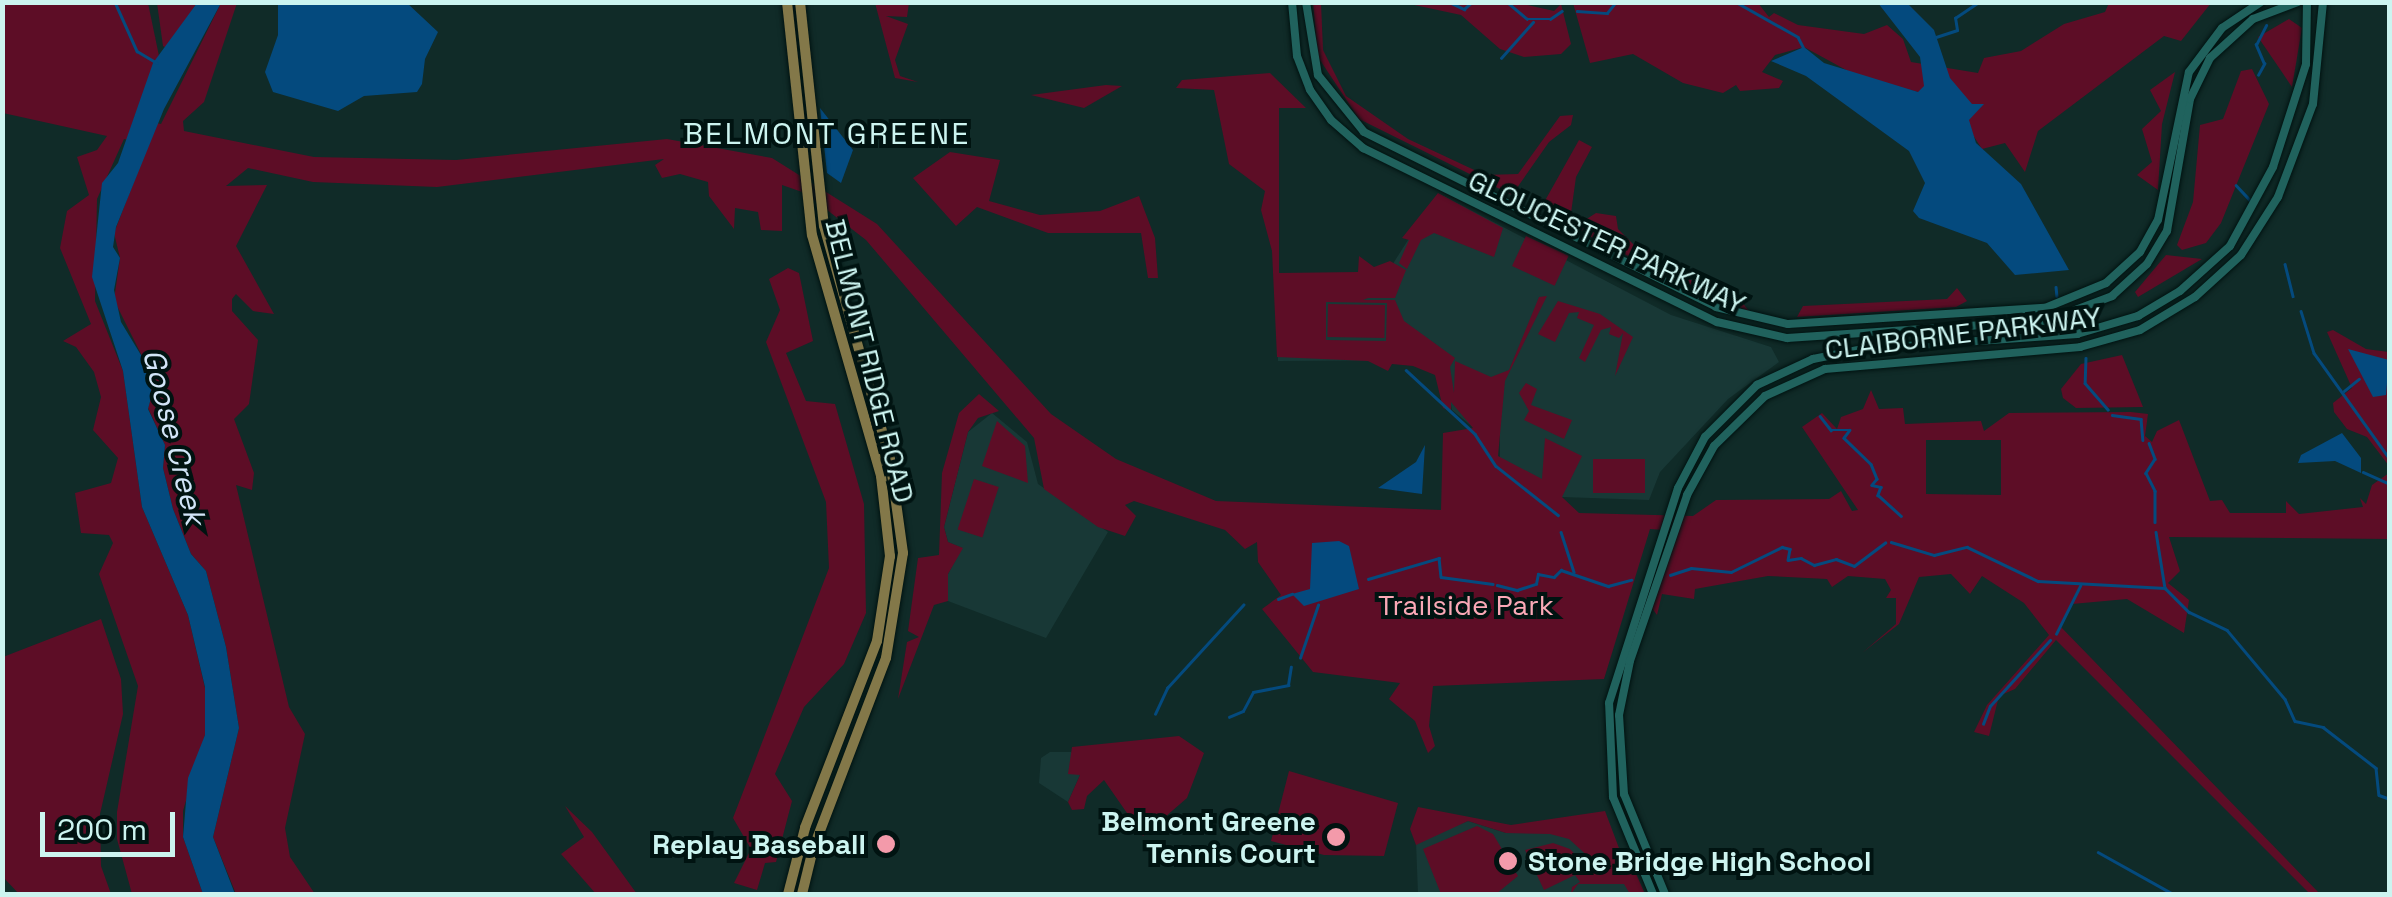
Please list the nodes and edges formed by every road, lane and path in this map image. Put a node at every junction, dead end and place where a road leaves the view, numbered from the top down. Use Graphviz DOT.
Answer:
graph roads {
  1 [pos="787,2"];
  2 [pos="800,2"];
  3 [pos="1292,2"];
  4 [pos="1306,2"];
  5 [pos="2262,2"];
  6 [pos="2298,2"];
  7 [pos="2308,2"];
  8 [pos="2324,2"];
  9 [pos="788,894"];
  10 [pos="802,894"];
  11 [pos="1653,894"];
  12 [pos="1666,894"];
  1 -- 9 [label="main road, BELMONT RIDGE ROAD"];
  2 -- 10 [label="main road, BELMONT RIDGE ROAD"];
  3 -- 6 [label="main road, GLOUCESTER PARKWAY"];
  4 -- 5 [label="main road, GLOUCESTER PARKWAY"];
  7 -- 11 [label="main road, CLAIBORNE PARKWAY"];
  8 -- 12 [label="main road, CLAIBORNE PARKWAY"];
}
